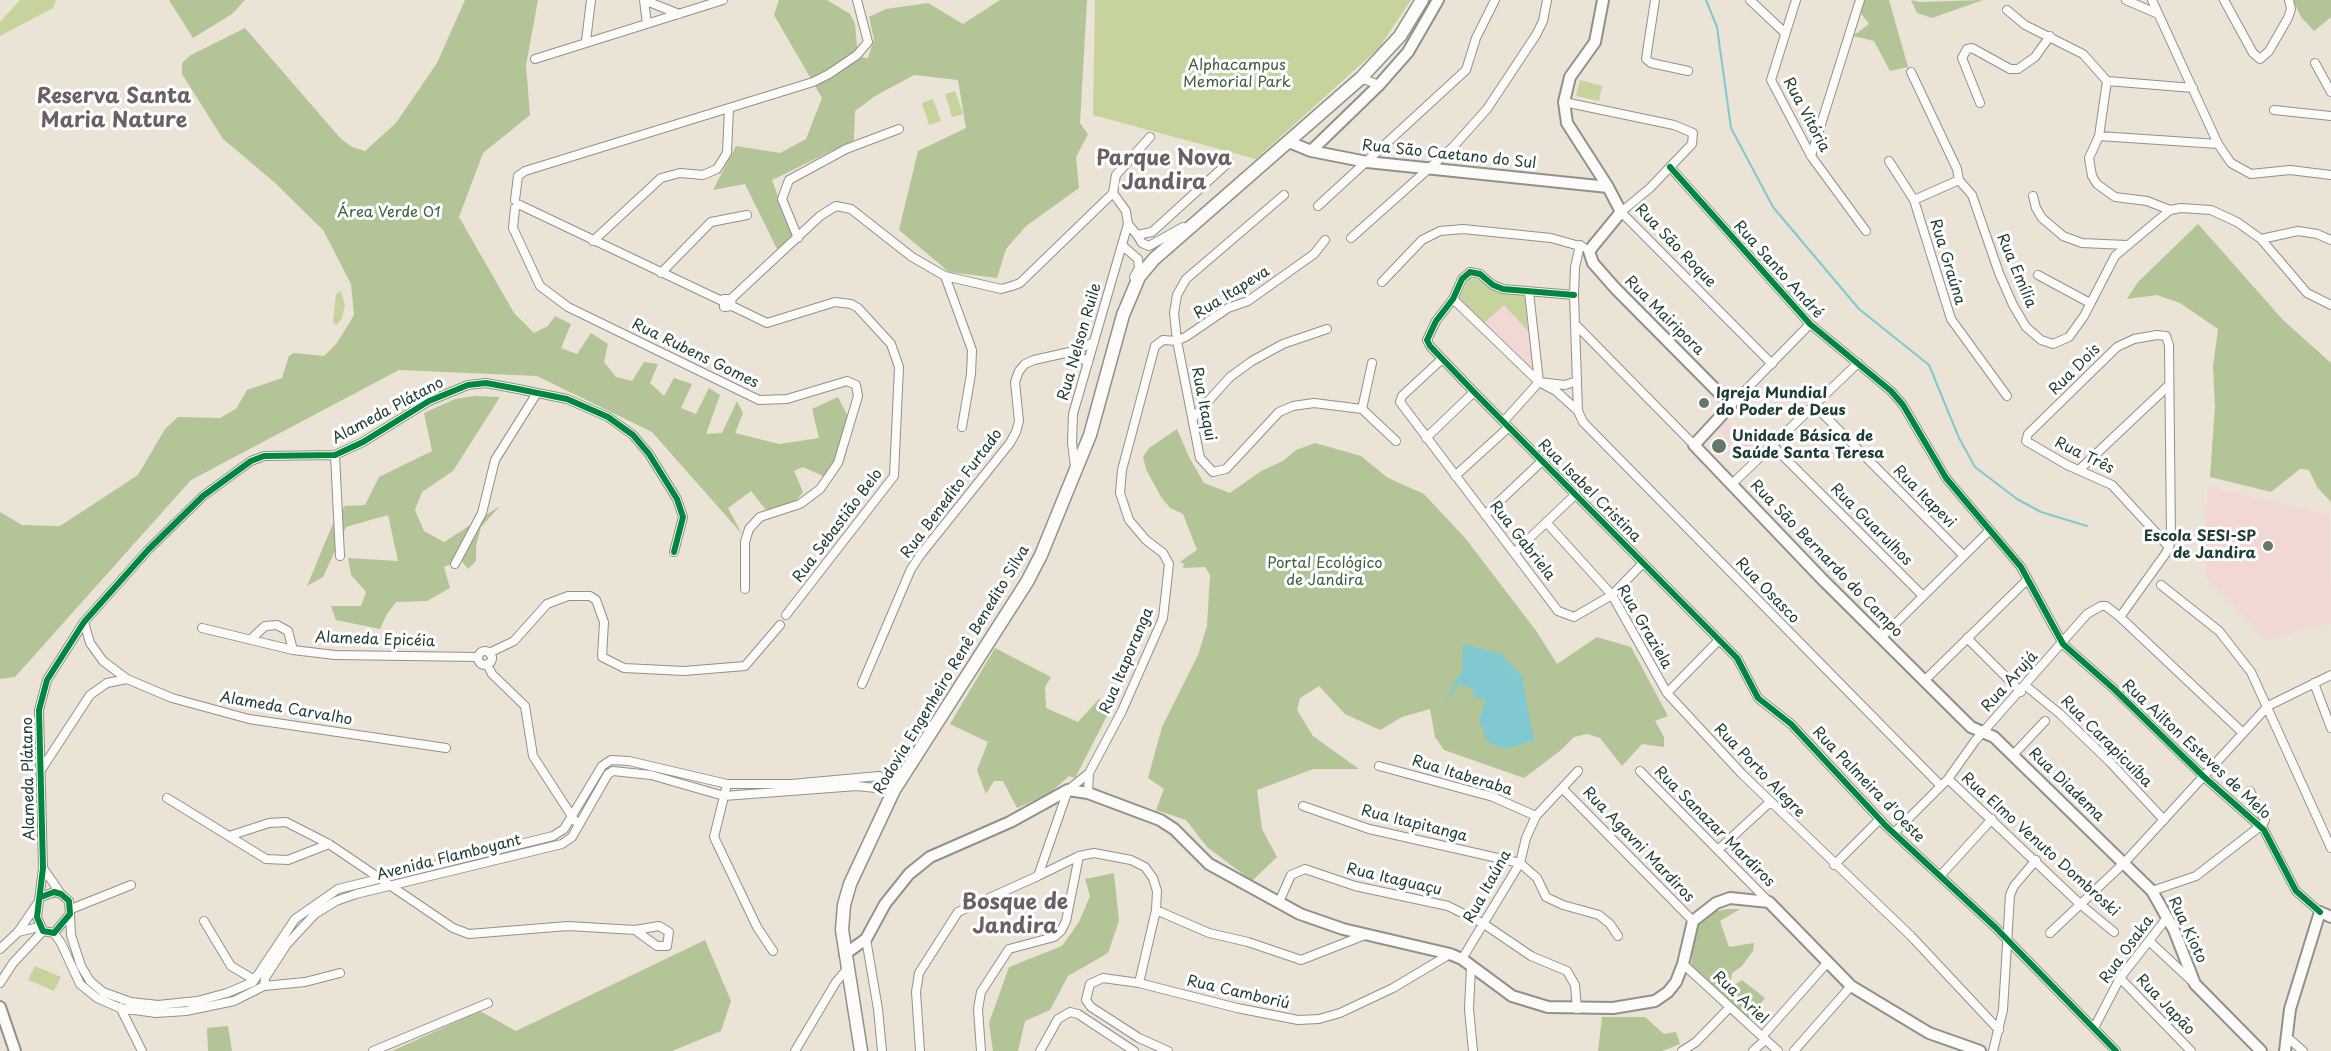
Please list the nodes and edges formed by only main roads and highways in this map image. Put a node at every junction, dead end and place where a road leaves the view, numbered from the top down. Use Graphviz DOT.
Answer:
graph roads {
  1 [pos="1422,0"];
  2 [pos="861,1051"];
  1 -- 2 [label="main road, Rodovia Engenheiro Renê Benedito Silva"];
}
